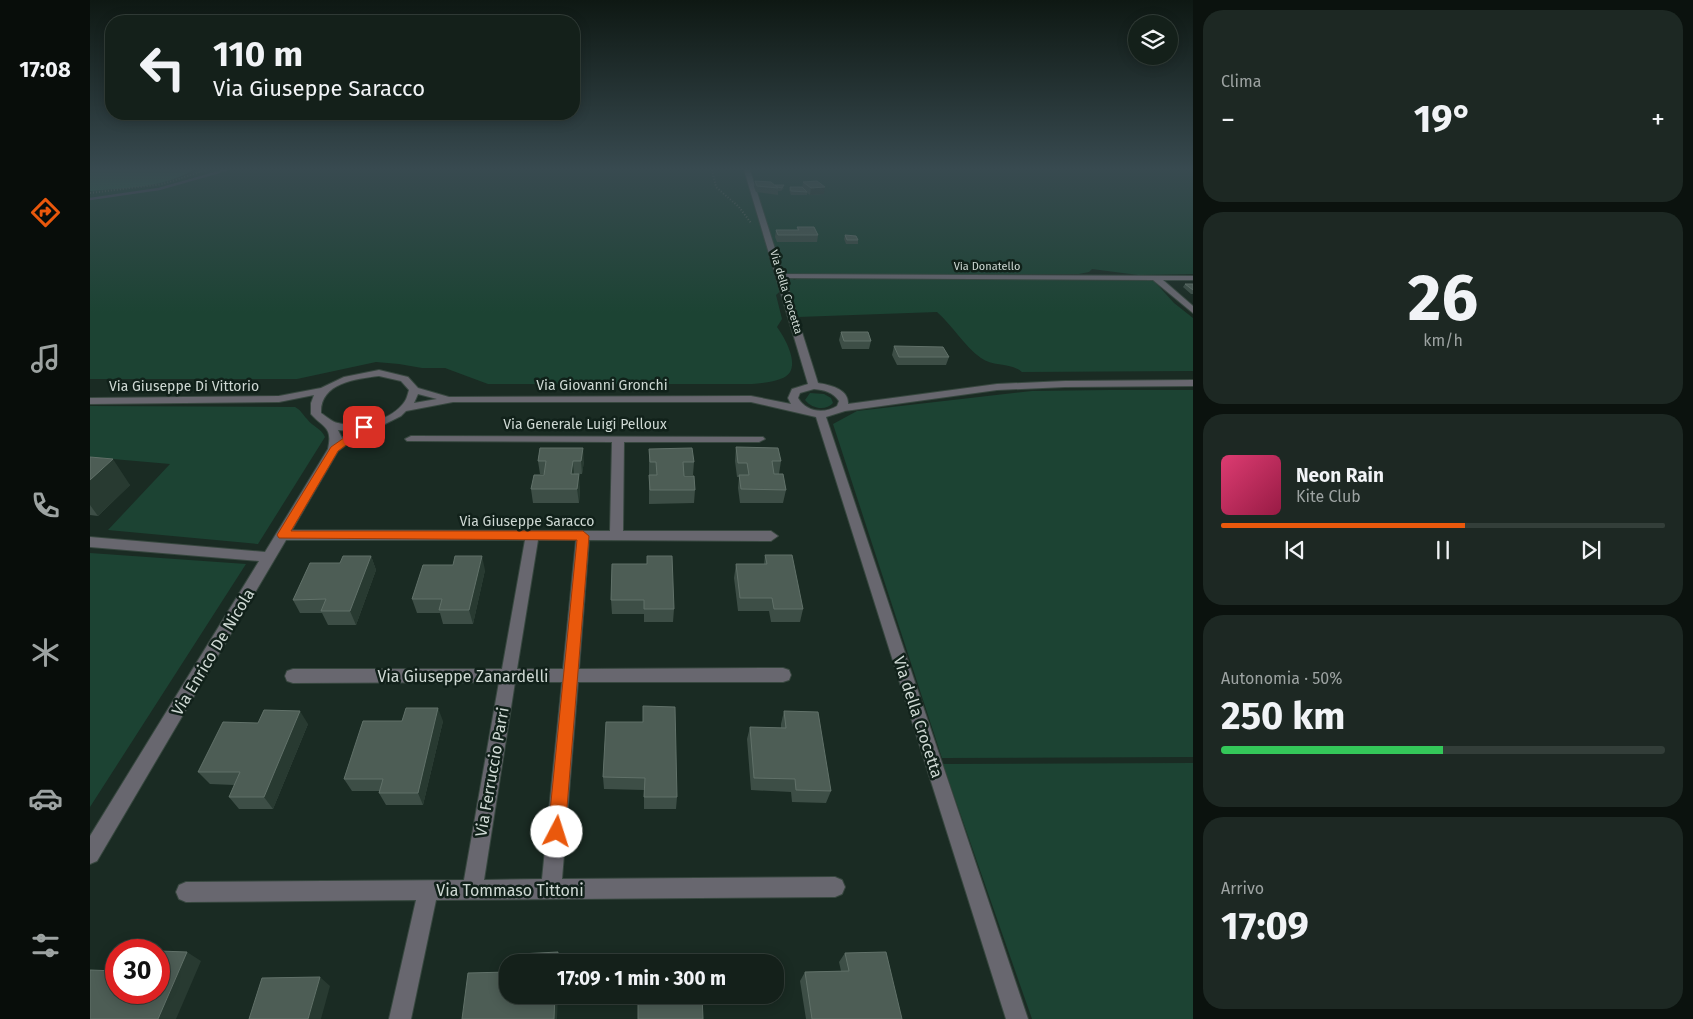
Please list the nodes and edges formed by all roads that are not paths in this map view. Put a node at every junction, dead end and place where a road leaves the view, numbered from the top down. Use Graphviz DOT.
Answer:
graph roads {
  1 [pos="763,218"];
  2 [pos="782,276"];
  3 [pos="1154,278"];
  4 [pos="1193,278"];
  5 [pos="1193,310"];
  6 [pos="1193,384"];
  7 [pos="814,386"];
  8 [pos="326,390"];
  9 [pos="414,390"];
  10 [pos="796,391"];
  11 [pos="839,394"];
  12 [pos="452,399"];
  13 [pos="751,399"];
  14 [pos="279,400"];
  15 [pos="893,400"];
  16 [pos="90,401"];
  17 [pos="314,407"];
  18 [pos="407,408"];
  19 [pos="842,408"];
  20 [pos="802,409"];
  21 [pos="820,414"];
  22 [pos="330,425"];
  23 [pos="364,427"];
  24 [pos="411,439"];
  25 [pos="618,439"];
  26 [pos="759,439"];
  27 [pos="334,449"];
  28 [pos="283,535"];
  29 [pos="532,536"];
  30 [pos="583,536"];
  31 [pos="616,536"];
  32 [pos="771,536"];
  33 [pos="90,542"];
  34 [pos="270,557"];
  35 [pos="783,675"];
  36 [pos="293,676"];
  37 [pos="508,676"];
  38 [pos="571,677"];
  39 [pos="90,854"];
  40 [pos="835,887"];
  41 [pos="552,890"];
  42 [pos="428,891"];
  43 [pos="472,891"];
  44 [pos="186,892"];
  45 [pos="400,1019"];
  46 [pos="1017,1019"];
  1 -- 2 [label="street, Via della Crocetta"];
  2 -- 3 [label="street, Via Donatello"];
  2 -- 7 [label="street, Via della Crocetta"];
  3 -- 4 [label="street, Via Donatello"];
  3 -- 5 [label="street"];
  6 -- 15 [label="street"];
  7 -- 10 [label="street, Via Giovanni Gronchi"];
  7 -- 11 [label="street"];
  8 -- 9 [label="street"];
  8 -- 14 [label="street, Via Giuseppe Di Vittorio"];
  8 -- 17 [label="street"];
  9 -- 12 [label="street, Via Giovanni Gronchi"];
  9 -- 18 [label="street"];
  10 -- 13 [label="street, Via Giovanni Gronchi"];
  10 -- 20 [label="street"];
  11 -- 15 [label="street"];
  11 -- 19 [label="street"];
  12 -- 13 [label="street, Via Giovanni Gronchi"];
  12 -- 18 [label="street, Via Giovanni Gronchi"];
  13 -- 20 [label="street, Via Giovanni Gronchi"];
  14 -- 16 [label="street, Via Giuseppe Di Vittorio"];
  14 -- 17 [label="street, Via Giuseppe Di Vittorio"];
  15 -- 19 [label="street"];
  17 -- 22 [label="street"];
  18 -- 23 [label="street, Via Giovanni Gronchi"];
  19 -- 21 [label="street"];
  20 -- 21 [label="street, Via Giovanni Gronchi"];
  21 -- 46 [label="street, Via della Crocetta"];
  22 -- 23 [label="street"];
  22 -- 27 [label="street"];
  23 -- 27 [label="street, Via Enrico De Nicola"];
  24 -- 25 [label="street, Via Generale Luigi Pelloux"];
  25 -- 26 [label="street, Via Generale Luigi Pelloux"];
  25 -- 31 [label="street"];
  27 -- 28 [label="street, Via Enrico De Nicola"];
  28 -- 29 [label="street, Via Giuseppe Saracco"];
  28 -- 34 [label="street, Via Enrico De Nicola"];
  29 -- 30 [label="street, Via Giuseppe Saracco"];
  29 -- 37 [label="street, Via Ferruccio Parri"];
  30 -- 31 [label="street, Via Giuseppe Saracco"];
  30 -- 38 [label="street"];
  31 -- 32 [label="street, Via Giuseppe Saracco"];
  33 -- 34 [label="street"];
  34 -- 39 [label="street, Via Enrico De Nicola"];
  35 -- 38 [label="street, Via Giuseppe Zanardelli"];
  36 -- 37 [label="street, Via Giuseppe Zanardelli"];
  37 -- 38 [label="street, Via Giuseppe Zanardelli"];
  37 -- 43 [label="street, Via Ferruccio Parri"];
  38 -- 41 [label="street"];
  40 -- 41 [label="street, Via Tommaso Tittoni"];
  41 -- 43 [label="street, Via Tommaso Tittoni"];
  42 -- 43 [label="street, Via Tommaso Tittoni"];
  42 -- 44 [label="street, Via Tommaso Tittoni"];
  42 -- 45 [label="street"];
}
